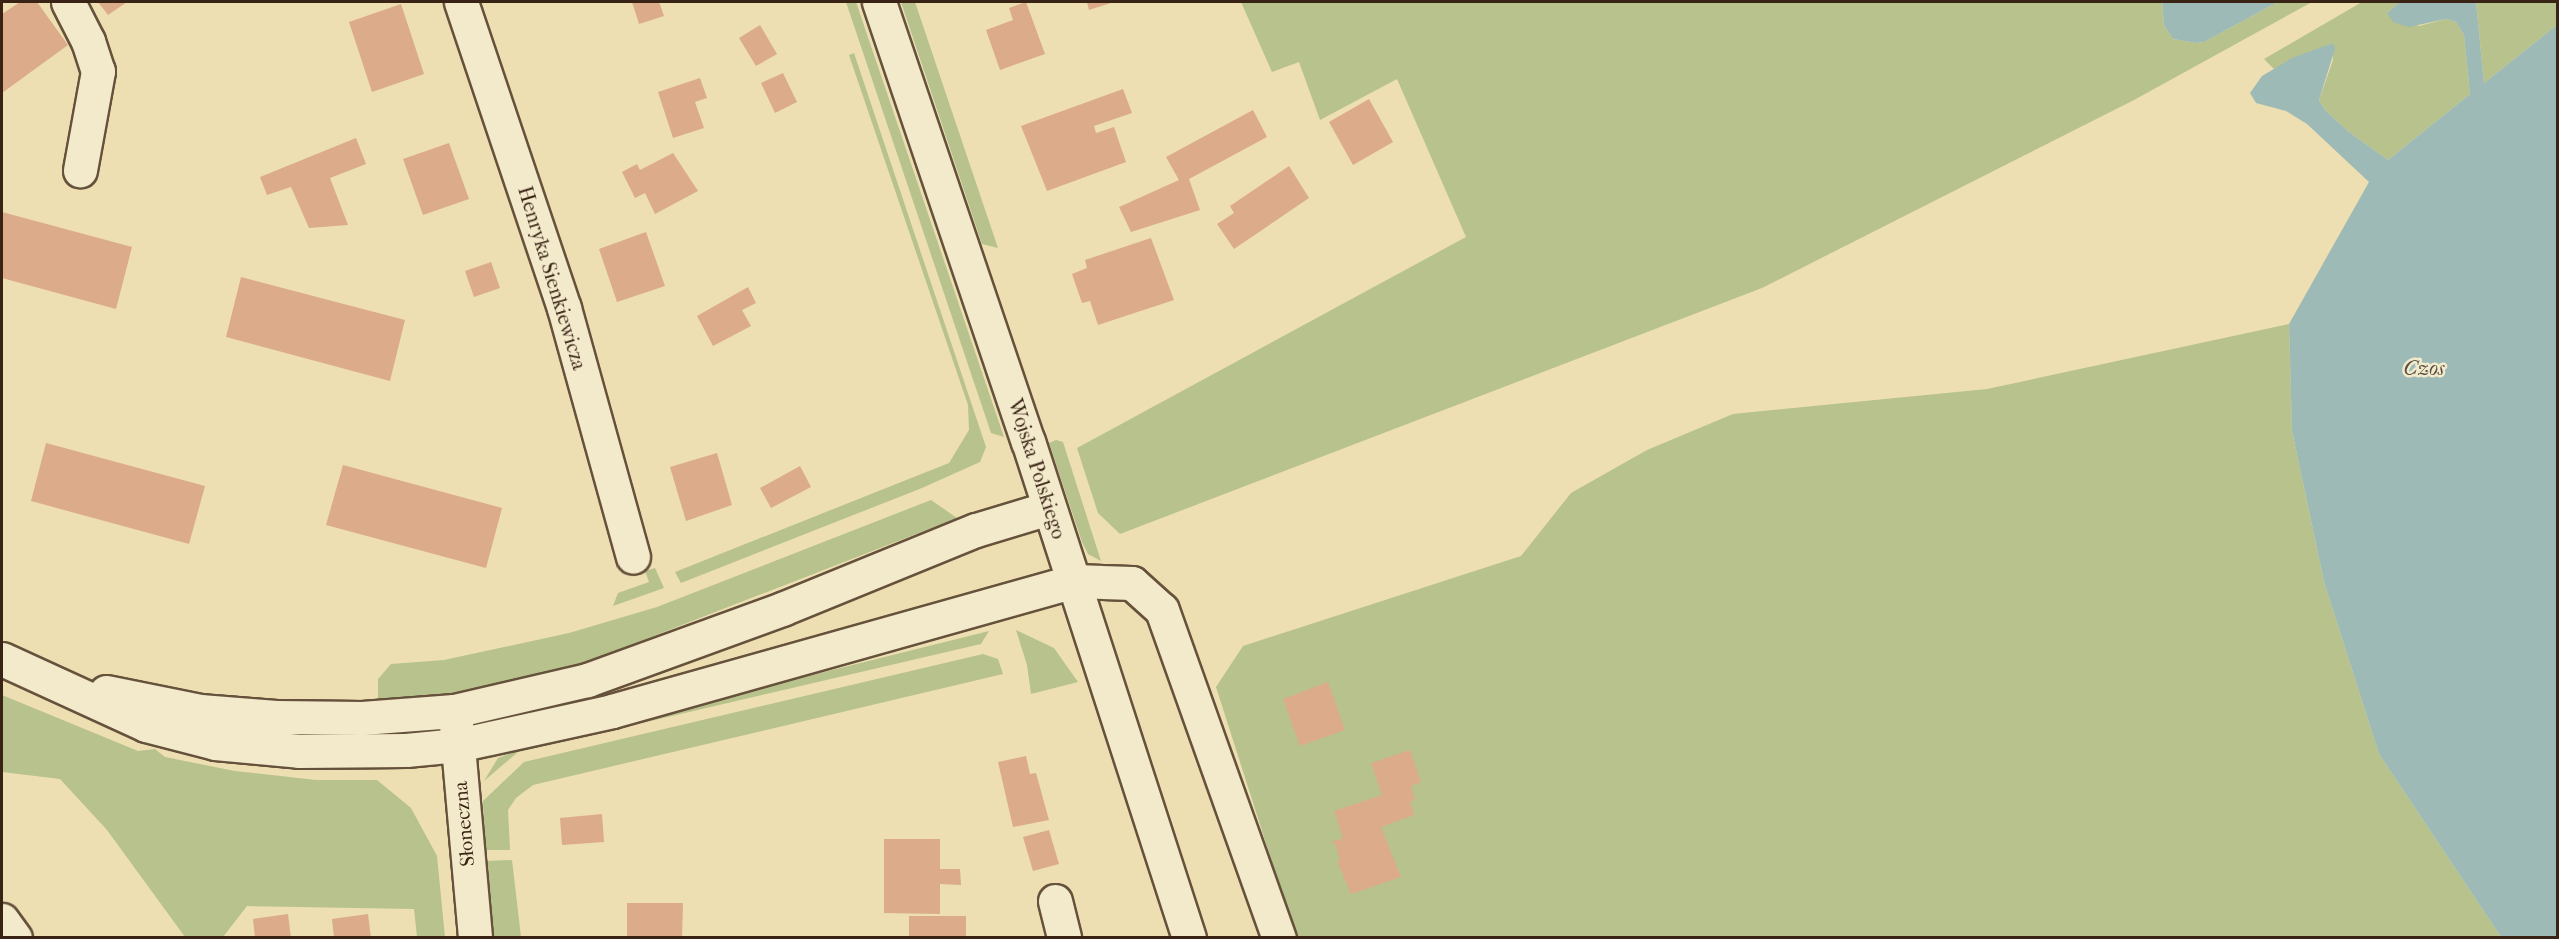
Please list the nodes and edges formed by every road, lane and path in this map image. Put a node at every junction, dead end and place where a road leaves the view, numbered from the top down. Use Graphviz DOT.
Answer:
graph roads {
  1 [pos="68,2"];
  2 [pos="461,2"];
  3 [pos="879,2"];
  4 [pos="80,170"];
  5 [pos="1049,508"];
  6 [pos="633,557"];
  7 [pos="1075,581"];
  8 [pos="2,659"];
  9 [pos="42,680"];
  10 [pos="454,711"];
  11 [pos="458,745"];
  12 [pos="1055,901"];
  13 [pos="2,920"];
  14 [pos="15,938"];
  15 [pos="475,938"];
  16 [pos="1064,938"];
  17 [pos="1190,938"];
  18 [pos="1279,938"];
  1 -- 4 [label="street"];
  2 -- 6 [label="street, Henryka Sienkiewicza"];
  3 -- 5 [label="street, Wojska Polskiego"];
  5 -- 7 [label="street, Wojska Polskiego"];
  5 -- 10 [label="street"];
  7 -- 11 [label="street"];
  7 -- 17 [label="street, Wojska Polskiego"];
  7 -- 18 [label="street"];
  8 -- 9 [label="street"];
  9 -- 10 [label="street"];
  9 -- 11 [label="street"];
  10 -- 11 [label="street, Słoneczna"];
  11 -- 15 [label="street, Słoneczna"];
  12 -- 16 [label="street"];
  13 -- 14 [label="street"];
}
